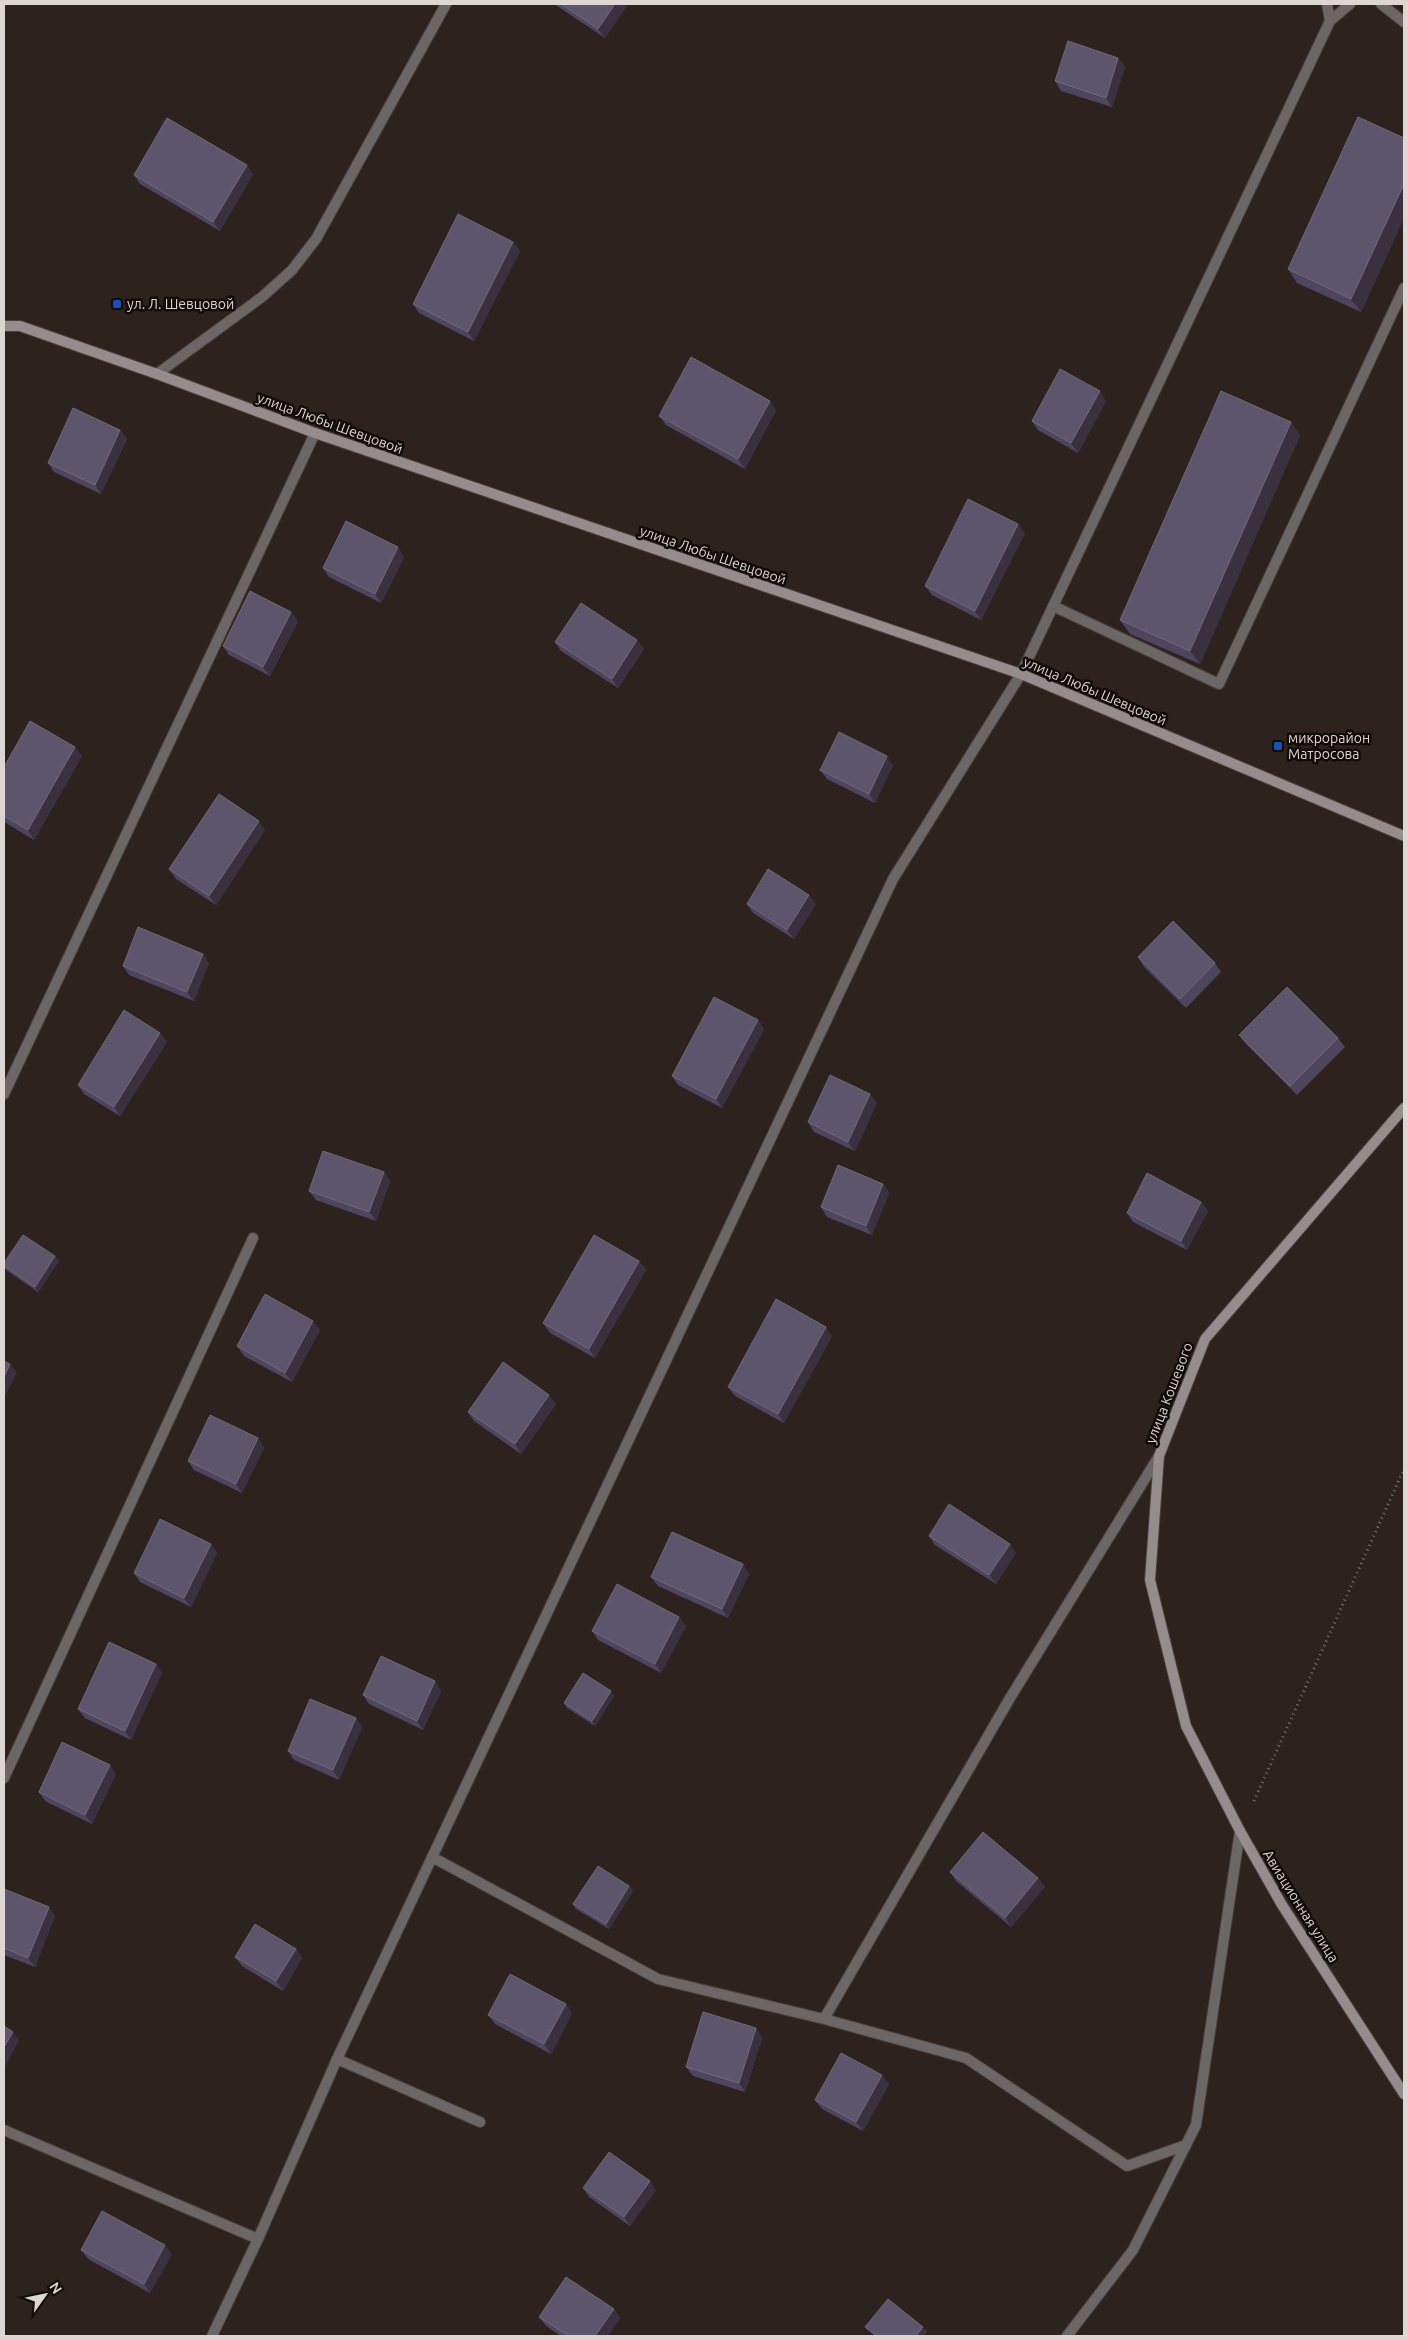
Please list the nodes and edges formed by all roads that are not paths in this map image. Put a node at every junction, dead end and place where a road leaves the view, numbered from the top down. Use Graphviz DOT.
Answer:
graph roads {
  1 [pos="446,4"];
  2 [pos="1327,4"];
  3 [pos="1350,4"];
  4 [pos="1381,4"];
  5 [pos="1330,21"];
  6 [pos="1404,22"];
  7 [pos="1404,288"];
  8 [pos="4,326"];
  9 [pos="157,374"];
  10 [pos="315,433"];
  11 [pos="1053,606"];
  12 [pos="1021,674"];
  13 [pos="1404,836"];
  14 [pos="4,1094"];
  15 [pos="1404,1108"];
  16 [pos="253,1238"];
  17 [pos="1159,1456"];
  18 [pos="1186,1726"];
  19 [pos="4,1778"];
  20 [pos="1240,1832"];
  21 [pos="432,1857"];
  22 [pos="824,2019"];
  23 [pos="337,2059"];
  24 [pos="1404,2094"];
  25 [pos="480,2122"];
  26 [pos="4,2130"];
  27 [pos="1186,2145"];
  28 [pos="258,2239"];
  29 [pos="212,2336"];
  30 [pos="1067,2336"];
  1 -- 9 [label="street"];
  2 -- 5 [label="street"];
  3 -- 5 [label="street"];
  4 -- 6 [label="street"];
  5 -- 11 [label="street"];
  7 -- 11 [label="street"];
  8 -- 9 [label="street, улица Любы Шевцовой"];
  9 -- 10 [label="street, улица Любы Шевцовой"];
  10 -- 12 [label="street, улица Любы Шевцовой"];
  10 -- 14 [label="street"];
  11 -- 12 [label="street"];
  12 -- 13 [label="street, улица Любы Шевцовой"];
  12 -- 21 [label="street"];
  15 -- 17 [label="street, улица Кошевого"];
  16 -- 19 [label="street"];
  17 -- 18 [label="street, улица Кошевого"];
  17 -- 22 [label="street"];
  18 -- 20 [label="street, Авиационная улица"];
  20 -- 24 [label="street, Авиационная улица"];
  20 -- 27 [label="street"];
  21 -- 22 [label="street"];
  21 -- 23 [label="street"];
  22 -- 27 [label="street"];
  23 -- 25 [label="street"];
  23 -- 28 [label="street"];
  26 -- 28 [label="street"];
  27 -- 30 [label="street"];
  28 -- 29 [label="street"];
}
